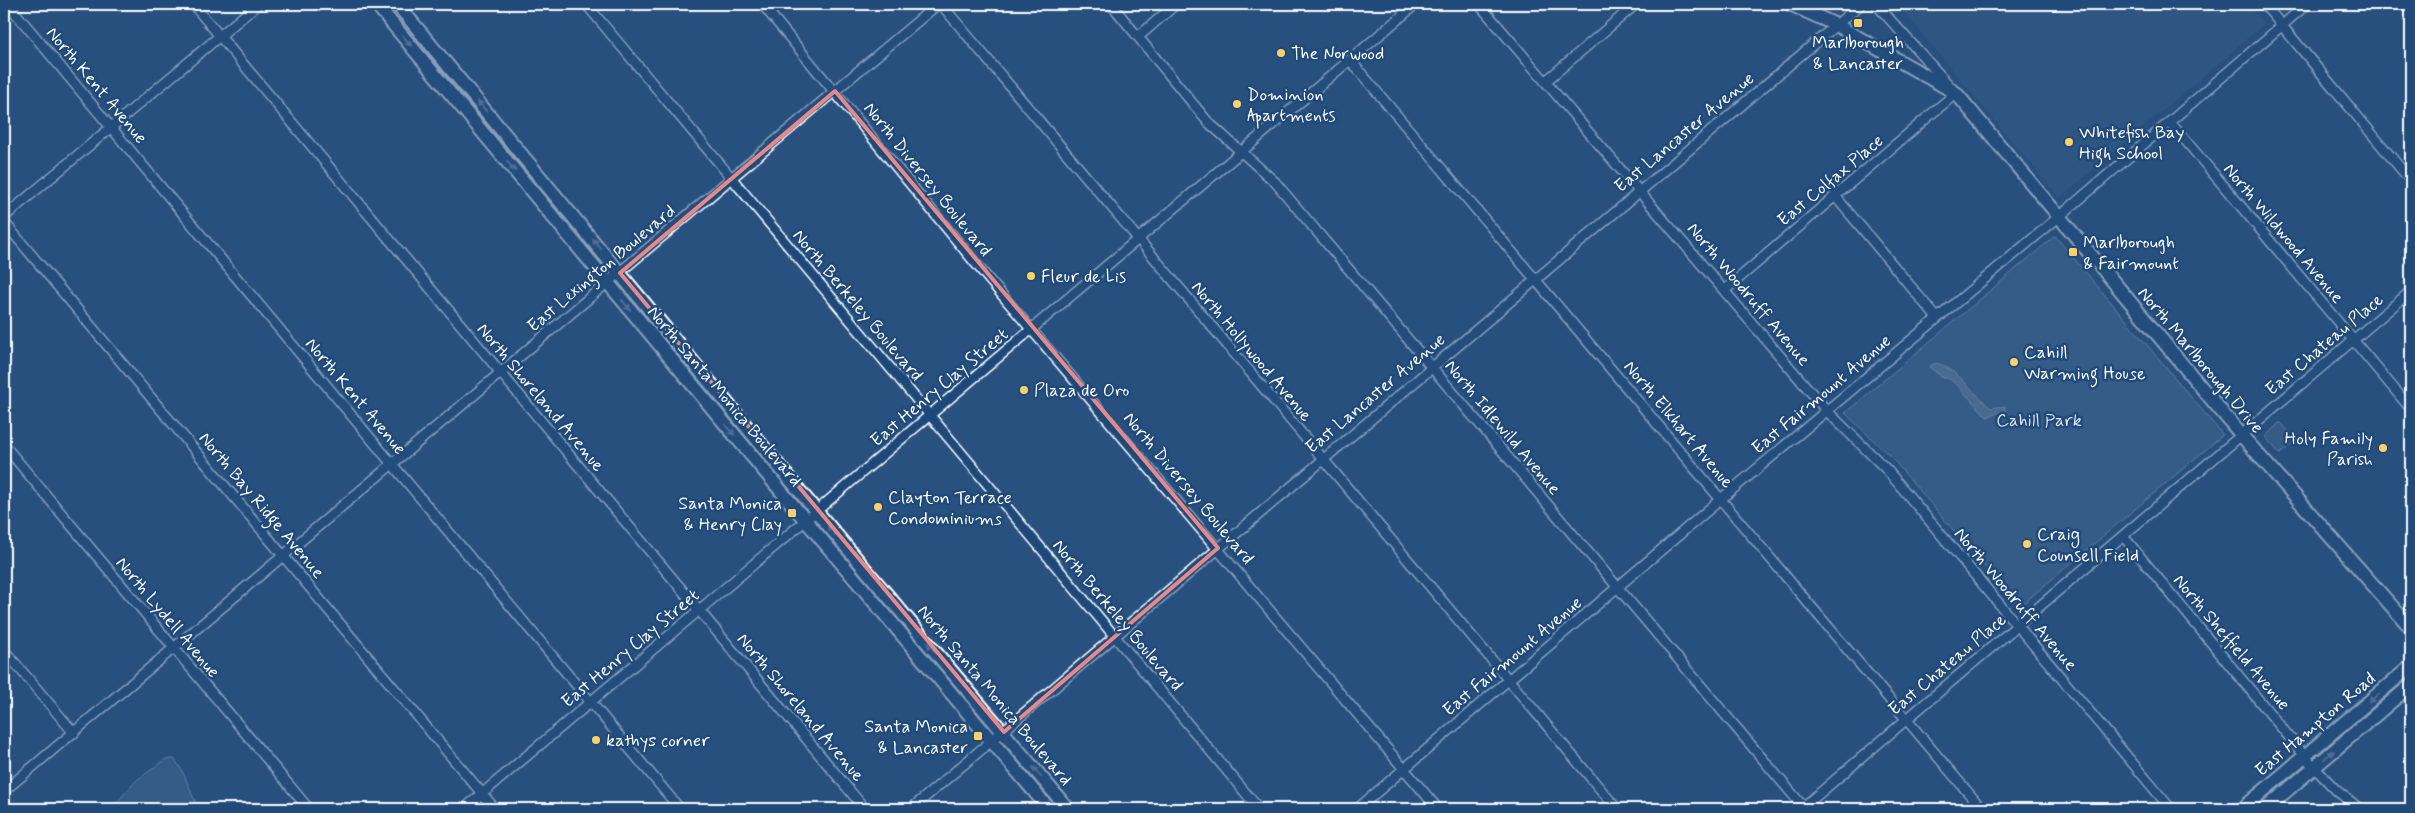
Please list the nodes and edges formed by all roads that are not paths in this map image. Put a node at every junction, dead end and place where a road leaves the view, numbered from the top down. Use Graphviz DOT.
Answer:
graph roads {
  1 [pos="8,4"];
  2 [pos="194,4"];
  3 [pos="258,4"];
  4 [pos="376,4"];
  5 [pos="397,4"];
  6 [pos="586,4"];
  7 [pos="762,4"];
  8 [pos="939,4"];
  9 [pos="1110,4"];
  10 [pos="1176,4"];
  11 [pos="1416,4"];
  12 [pos="1480,4"];
  13 [pos="1636,4"];
  14 [pos="1790,4"];
  15 [pos="1861,4"];
  16 [pos="1876,4"];
  17 [pos="2264,4"];
  18 [pos="2307,4"];
  19 [pos="1836,25"];
  20 [pos="2282,25"];
  21 [pos="220,36"];
  22 [pos="1138,36"];
  23 [pos="1350,60"];
  24 [pos="1546,81"];
  25 [pos="835,91"];
  26 [pos="1956,94"];
  27 [pos="2170,122"];
  28 [pos="110,127"];
  29 [pos="1242,151"];
  30 [pos="732,179"];
  31 [pos="2411,181"];
  32 [pos="1639,190"];
  33 [pos="1835,196"];
  34 [pos="4,217"];
  35 [pos="2059,217"];
  36 [pos="4,222"];
  37 [pos="1138,240"];
  38 [pos="620,272"];
  39 [pos="1536,279"];
  40 [pos="608,283"];
  41 [pos="1725,290"];
  42 [pos="2411,291"];
  43 [pos="1937,318"];
  44 [pos="1032,329"];
  45 [pos="2353,341"];
  46 [pos="1432,367"];
  47 [pos="500,374"];
  48 [pos="2411,409"];
  49 [pos="1827,411"];
  50 [pos="929,416"];
  51 [pos="2242,436"];
  52 [pos="4,445"];
  53 [pos="1322,459"];
  54 [pos="393,465"];
  55 [pos="1721,499"];
  56 [pos="817,512"];
  57 [pos="806,521"];
  58 [pos="2123,536"];
  59 [pos="1218,548"];
  60 [pos="284,556"];
  61 [pos="1618,588"];
  62 [pos="699,611"];
  63 [pos="2016,626"];
  64 [pos="2411,628"];
  65 [pos="1116,636"];
  66 [pos="173,649"];
  67 [pos="4,650"];
  68 [pos="2411,666"];
  69 [pos="1509,680"];
  70 [pos="2411,685"];
  71 [pos="591,703"];
  72 [pos="1907,719"];
  73 [pos="1004,732"];
  74 [pos="74,733"];
  75 [pos="992,742"];
  76 [pos="2305,756"];
  77 [pos="2314,767"];
  78 [pos="1404,769"];
  79 [pos="4,791"];
  80 [pos="482,794"];
  81 [pos="309,809"];
  82 [pos="464,809"];
  83 [pos="495,809"];
  84 [pos="680,809"];
  85 [pos="865,809"];
  86 [pos="911,809"];
  87 [pos="1049,809"];
  88 [pos="1068,809"];
  89 [pos="1259,809"];
  90 [pos="1357,809"];
  91 [pos="1438,809"];
  92 [pos="1617,809"];
  93 [pos="1803,809"];
  94 [pos="1982,809"];
  95 [pos="2171,809"];
  96 [pos="2242,809"];
  97 [pos="2265,809"];
  98 [pos="2360,809"];
  1 -- 28 [label="street, North Kent Avenue"];
  2 -- 21 [label="street, North Shoreland Avenue"];
  3 -- 21 [label="street"];
  4 -- 40 [label="street, North Santa Monica Boulevard, one-way"];
  38 -- 5 [label="street, North Santa Monica Boulevard, one-way"];
  6 -- 30 [label="street, North Berkeley Boulevard"];
  7 -- 25 [label="street, North Diversey Boulevard"];
  8 -- 25 [label="street, East Lexington Boulevard"];
  8 -- 37 [label="street, North Hollywood Avenue"];
  9 -- 22 [label="street, North Idlewild Avenue"];
  10 -- 22 [label="street"];
  11 -- 23 [label="street, East Henry Clay Street"];
  12 -- 24 [label="street, North Woodruff Avenue"];
  13 -- 24 [label="street"];
  14 -- 19 [label="street, North Marlborough Drive"];
  15 -- 19 [label="street, East Lancaster Avenue"];
  16 -- 26 [label="street"];
  17 -- 20 [label="street"];
  18 -- 20 [label="street, East Fairmount Avenue"];
  19 -- 26 [label="street, North Marlborough Drive"];
  19 -- 32 [label="street, East Lancaster Avenue"];
  20 -- 27 [label="street, East Fairmount Avenue"];
  20 -- 31 [label="street"];
  21 -- 28 [label="street"];
  21 -- 47 [label="street, North Shoreland Avenue"];
  22 -- 29 [label="street, North Idlewild Avenue"];
  23 -- 29 [label="street, East Henry Clay Street"];
  23 -- 39 [label="street, North Elkhart Avenue"];
  24 -- 32 [label="street, North Woodruff Avenue"];
  25 -- 30 [label="street, East Lexington Boulevard"];
  25 -- 44 [label="street, North Diversey Boulevard"];
  26 -- 33 [label="street, East Colfax Place"];
  26 -- 35 [label="street, North Marlborough Drive"];
  27 -- 35 [label="street, East Fairmount Avenue"];
  27 -- 45 [label="street, North Wildwood Avenue"];
  28 -- 34 [label="street"];
  28 -- 54 [label="street, North Kent Avenue"];
  29 -- 37 [label="street, East Henry Clay Street"];
  29 -- 46 [label="street, North Idlewild Avenue"];
  30 -- 38 [label="street, East Lexington Boulevard"];
  30 -- 50 [label="street, North Berkeley Boulevard"];
  32 -- 39 [label="street, East Lancaster Avenue"];
  32 -- 41 [label="street, North Woodruff Avenue"];
  33 -- 41 [label="street, East Colfax Place"];
  33 -- 43 [label="street"];
  35 -- 43 [label="street, East Fairmount Avenue"];
  35 -- 51 [label="street, North Marlborough Drive"];
  36 -- 60 [label="street, North Bay Ridge Avenue"];
  37 -- 44 [label="street, East Henry Clay Street"];
  37 -- 53 [label="street, North Hollywood Avenue"];
  38 -- 40 [label="street, East Lexington Boulevard"];
  38 -- 56 [label="street, North Santa Monica Boulevard"];
  39 -- 46 [label="street, East Lancaster Avenue"];
  39 -- 55 [label="street, North Elkhart Avenue"];
  40 -- 47 [label="street, East Lexington Boulevard"];
  40 -- 57 [label="street, North Santa Monica Boulevard, one-way"];
  41 -- 49 [label="street, North Woodruff Avenue"];
  42 -- 45 [label="street, East Chateau Place"];
  43 -- 49 [label="street, East Fairmount Avenue"];
  44 -- 50 [label="street, East Henry Clay Street"];
  44 -- 59 [label="street, North Diversey Boulevard"];
  45 -- 48 [label="street, North Wildwood Avenue"];
  45 -- 51 [label="street, East Chateau Place"];
  46 -- 53 [label="street, East Lancaster Avenue"];
  46 -- 61 [label="street, North Idlewild Avenue"];
  47 -- 54 [label="street, East Lexington Boulevard"];
  47 -- 62 [label="street, North Shoreland Avenue"];
  49 -- 55 [label="street, East Fairmount Avenue"];
  49 -- 63 [label="street, North Woodruff Avenue"];
  50 -- 56 [label="street, East Henry Clay Street"];
  50 -- 65 [label="street, North Berkeley Boulevard"];
  51 -- 58 [label="street, East Chateau Place"];
  51 -- 64 [label="street, North Marlborough Drive"];
  52 -- 66 [label="street, North Lydell Avenue"];
  53 -- 59 [label="street, East Lancaster Avenue"];
  53 -- 69 [label="street, North Hollywood Avenue"];
  54 -- 60 [label="street, East Lexington Boulevard"];
  54 -- 71 [label="street, North Kent Avenue"];
  55 -- 61 [label="street, East Fairmount Avenue"];
  55 -- 72 [label="street, North Elkhart Avenue"];
  56 -- 57 [label="street, East Henry Clay Street"];
  73 -- 56 [label="street, North Santa Monica Boulevard, one-way"];
  57 -- 62 [label="street, East Henry Clay Street"];
  57 -- 75 [label="street, North Santa Monica Boulevard"];
  58 -- 63 [label="street, East Chateau Place"];
  58 -- 76 [label="street, North Sheffield Avenue"];
  59 -- 65 [label="street, East Lancaster Avenue"];
  59 -- 78 [label="street, North Diversey Boulevard"];
  60 -- 66 [label="street, East Lexington Boulevard"];
  60 -- 80 [label="street, North Bay Ridge Avenue"];
  61 -- 69 [label="street, East Fairmount Avenue"];
  61 -- 93 [label="street, North Idlewild Avenue"];
  62 -- 71 [label="street, East Henry Clay Street"];
  62 -- 85 [label="street, North Shoreland Avenue"];
  63 -- 72 [label="street, East Chateau Place"];
  63 -- 95 [label="street, North Woodruff Avenue"];
  65 -- 73 [label="street, East Lancaster Avenue"];
  65 -- 89 [label="street, North Berkeley Boulevard"];
  66 -- 74 [label="street, East Lexington Boulevard"];
  66 -- 81 [label="street, North Lydell Avenue"];
  67 -- 74 [label="street"];
  68 -- 76 [label="street, East Hampton Road, one-way"];
  69 -- 78 [label="street, East Fairmount Avenue"];
  69 -- 92 [label="street, North Hollywood Avenue"];
  77 -- 70 [label="street, East Hampton Road, one-way"];
  71 -- 80 [label="street, East Henry Clay Street"];
  71 -- 84 [label="street, North Kent Avenue"];
  72 -- 93 [label="street, East Chateau Place"];
  72 -- 94 [label="street, North Elkhart Avenue"];
  73 -- 75 [label="street, East Lancaster Avenue"];
  88 -- 73 [label="street, North Santa Monica Boulevard, one-way"];
  74 -- 79 [label="street, East Lexington Boulevard"];
  75 -- 86 [label="street, East Lancaster Avenue"];
  75 -- 87 [label="street, North Santa Monica Boulevard"];
  76 -- 77 [label="street, North Sheffield Avenue"];
  76 -- 96 [label="street, East Hampton Road"];
  77 -- 97 [label="street, East Hampton Road"];
  77 -- 98 [label="street, North Sheffield Avenue"];
  78 -- 90 [label="street, East Fairmount Avenue"];
  78 -- 91 [label="street, North Diversey Boulevard"];
  80 -- 82 [label="street, East Henry Clay Street"];
  80 -- 83 [label="street, North Bay Ridge Avenue"];
}
